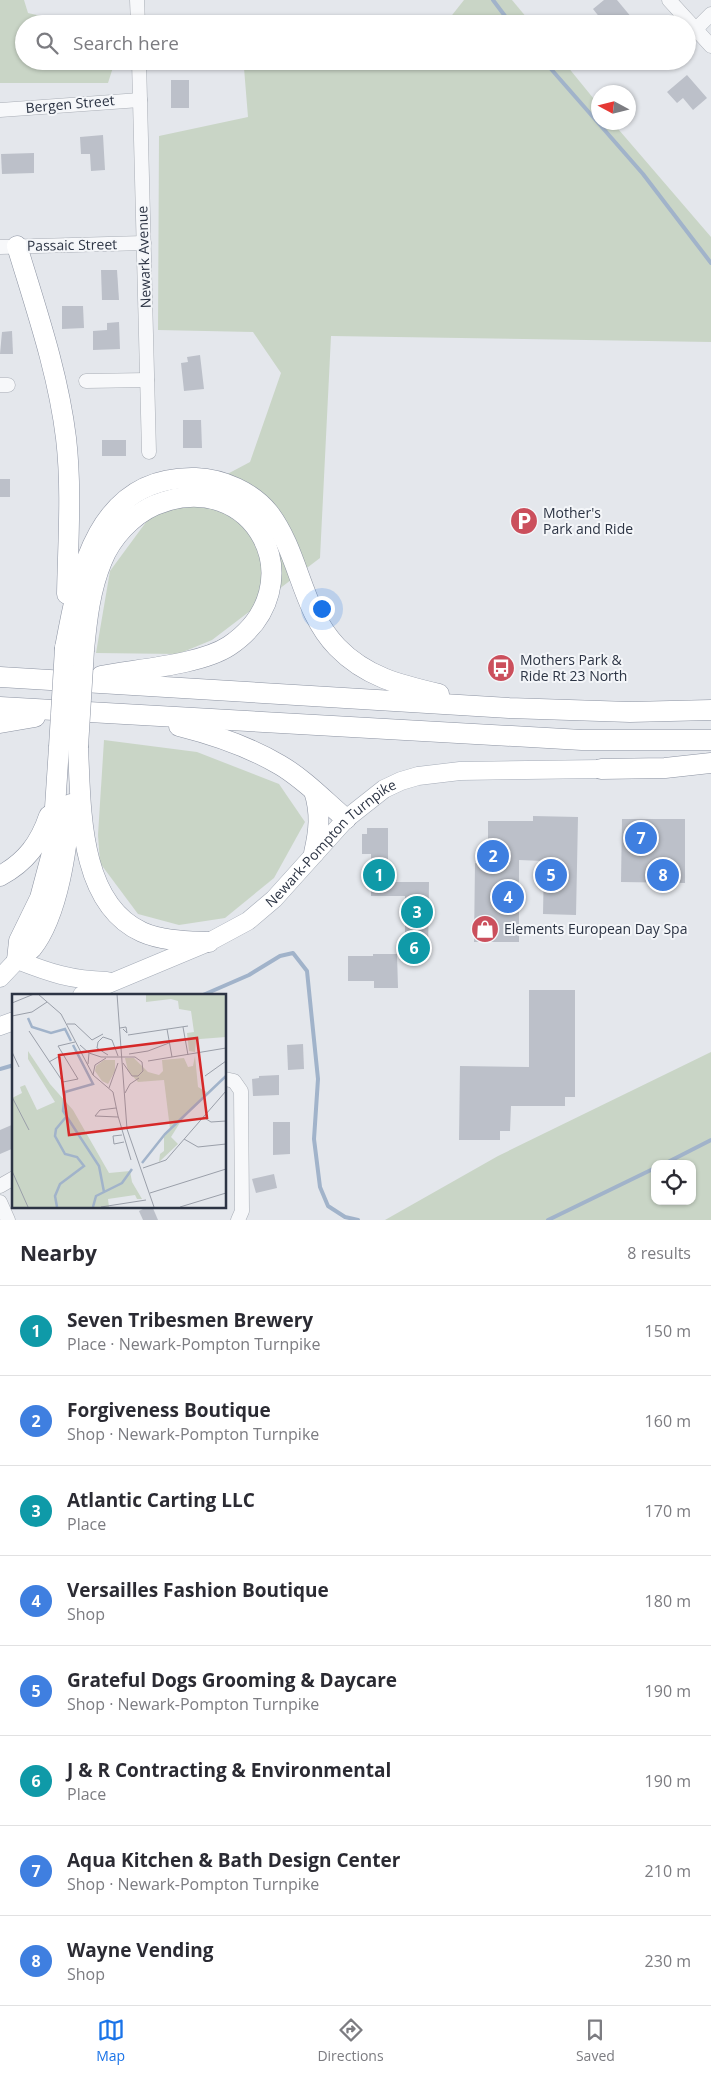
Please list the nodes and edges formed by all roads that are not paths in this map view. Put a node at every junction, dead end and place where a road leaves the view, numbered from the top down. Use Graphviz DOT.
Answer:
graph roads {
  1 [pos="137,0"];
  2 [pos="669,0"];
  3 [pos="711,14"];
  4 [pos="138,15"];
  5 [pos="682,15"];
  6 [pos="696,30"];
  7 [pos="711,46"];
  8 [pos="139,70"];
  9 [pos="140,100"];
  10 [pos="0,110"];
  11 [pos="144,243"];
  12 [pos="9,246"];
  13 [pos="147,380"];
  14 [pos="86,381"];
  15 [pos="149,452"];
  16 [pos="74,649"];
  17 [pos="3,677"];
  18 [pos="74,682"];
  19 [pos="492,706"];
  20 [pos="0,707"];
  21 [pos="711,710"];
  22 [pos="72,711"];
  23 [pos="134,714"];
  24 [pos="0,723"];
  25 [pos="711,740"];
  26 [pos="69,747"];
  27 [pos="711,763"];
  28 [pos="601,769"];
  29 [pos="314,791"];
  30 [pos="346,819"];
  31 [pos="314,853"];
  32 [pos="0,876"];
  33 [pos="209,942"];
  34 [pos="17,960"];
  35 [pos="0,978"];
  36 [pos="112,981"];
  37 [pos="84,994"];
  38 [pos="12,1022"];
  39 [pos="0,1026"];
  40 [pos="226,1079"];
  41 [pos="12,1179"];
  42 [pos="0,1186"];
  43 [pos="0,1202"];
  44 [pos="240,1216"];
  45 [pos="8,1220"];
  1 -- 4 [label="street"];
  2 -- 5 [label="street"];
  3 -- 6 [label="street"];
  6 -- 7 [label="street"];
  8 -- 9 [label="street, Newark Avenue"];
  9 -- 10 [label="street, Bergen Street"];
  9 -- 11 [label="street, Newark Avenue"];
  11 -- 12 [label="street, Passaic Street"];
  11 -- 13 [label="street, Newark Avenue"];
  12 -- 16 [label="highway"];
  13 -- 14 [label="street"];
  13 -- 15 [label="street, Newark Avenue"];
  16 -- 18 [label="highway"];
  16 -- 19 [label="highway"];
  16 -- 26 [label="highway, bridge"];
  17 -- 18 [label="highway"];
  18 -- 19 [label="highway"];
  19 -- 21 [label="highway"];
  20 -- 22 [label="highway"];
  22 -- 23 [label="highway"];
  22 -- 24 [label="highway"];
  23 -- 25 [label="highway"];
  23 -- 29 [label="highway"];
  26 -- 32 [label="highway"];
  26 -- 33 [label="highway"];
  26 -- 34 [label="highway"];
  27 -- 28 [label="highway"];
  28 -- 30 [label="main road, Newark-Pompton Turnpike"];
  29 -- 30 [label="highway"];
  29 -- 31 [label="highway"];
  30 -- 31 [label="main road, Newark-Pompton Turnpike"];
  31 -- 33 [label="main road, Newark-Pompton Turnpike"];
  33 -- 36 [label="main road, Newark-Pompton Turnpike"];
  34 -- 35 [label="main road"];
  34 -- 36 [label="main road"];
  36 -- 37 [label="main road, Newark-Pompton Turnpike"];
  38 -- 39 [label="main road"];
  40 -- 44 [label="street"];
  41 -- 42 [label="street"];
  43 -- 45 [label="street"];
}
